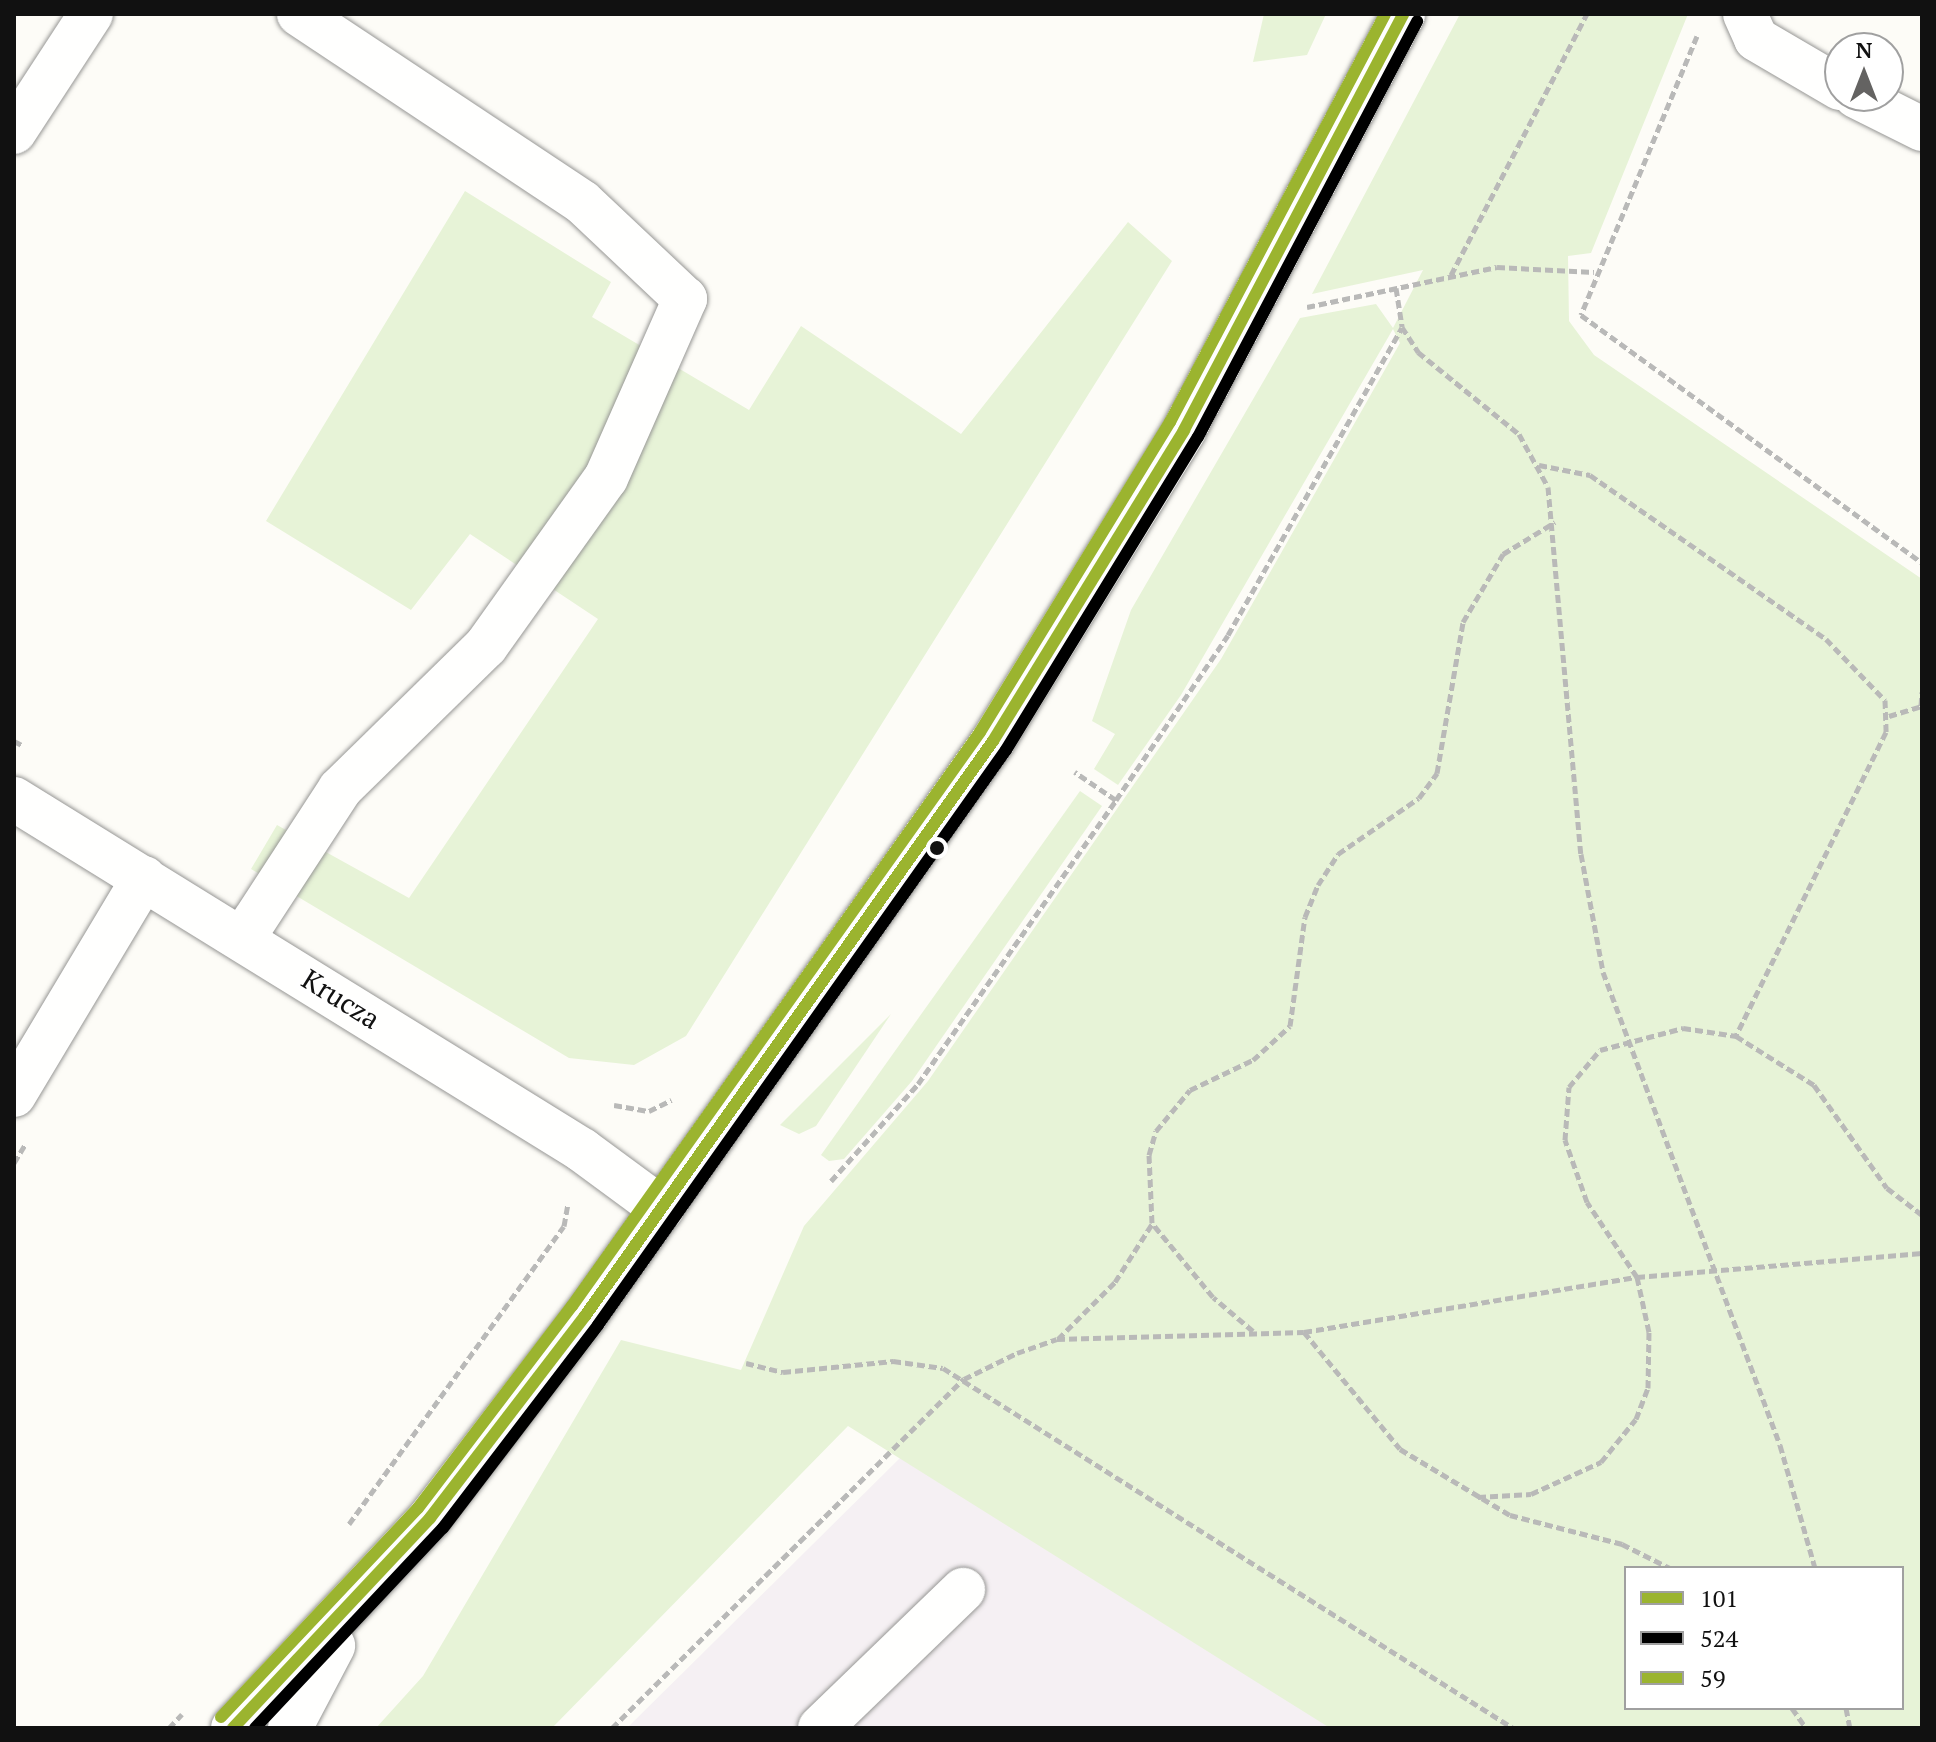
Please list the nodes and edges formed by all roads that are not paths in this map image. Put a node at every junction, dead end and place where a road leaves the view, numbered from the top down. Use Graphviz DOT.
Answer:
graph roads {
  1 [pos="91,14"];
  2 [pos="299,14"];
  3 [pos="1403,14"];
  4 [pos="1745,15"];
  5 [pos="1824,79"];
  6 [pos="1888,112"];
  7 [pos="1922,129"];
  8 [pos="14,132"];
  9 [pos="14,799"];
  10 [pos="144,878"];
  11 [pos="243,938"];
  12 [pos="14,1095"];
  13 [pos="662,1209"];
  14 [pos="963,1590"];
  15 [pos="353,1608"];
  16 [pos="233,1728"];
  17 [pos="290,1728"];
  18 [pos="820,1728"];
  1 -- 8 [label="street"];
  2 -- 11 [label="street"];
  3 -- 13 [label="street"];
  4 -- 5 [label="street"];
  6 -- 7 [label="street"];
  9 -- 10 [label="street, Krucza"];
  10 -- 11 [label="street, Krucza"];
  10 -- 12 [label="street"];
  11 -- 13 [label="street, Krucza"];
  13 -- 15 [label="street"];
  14 -- 18 [label="street"];
  15 -- 16 [label="street"];
  15 -- 17 [label="street"];
}
